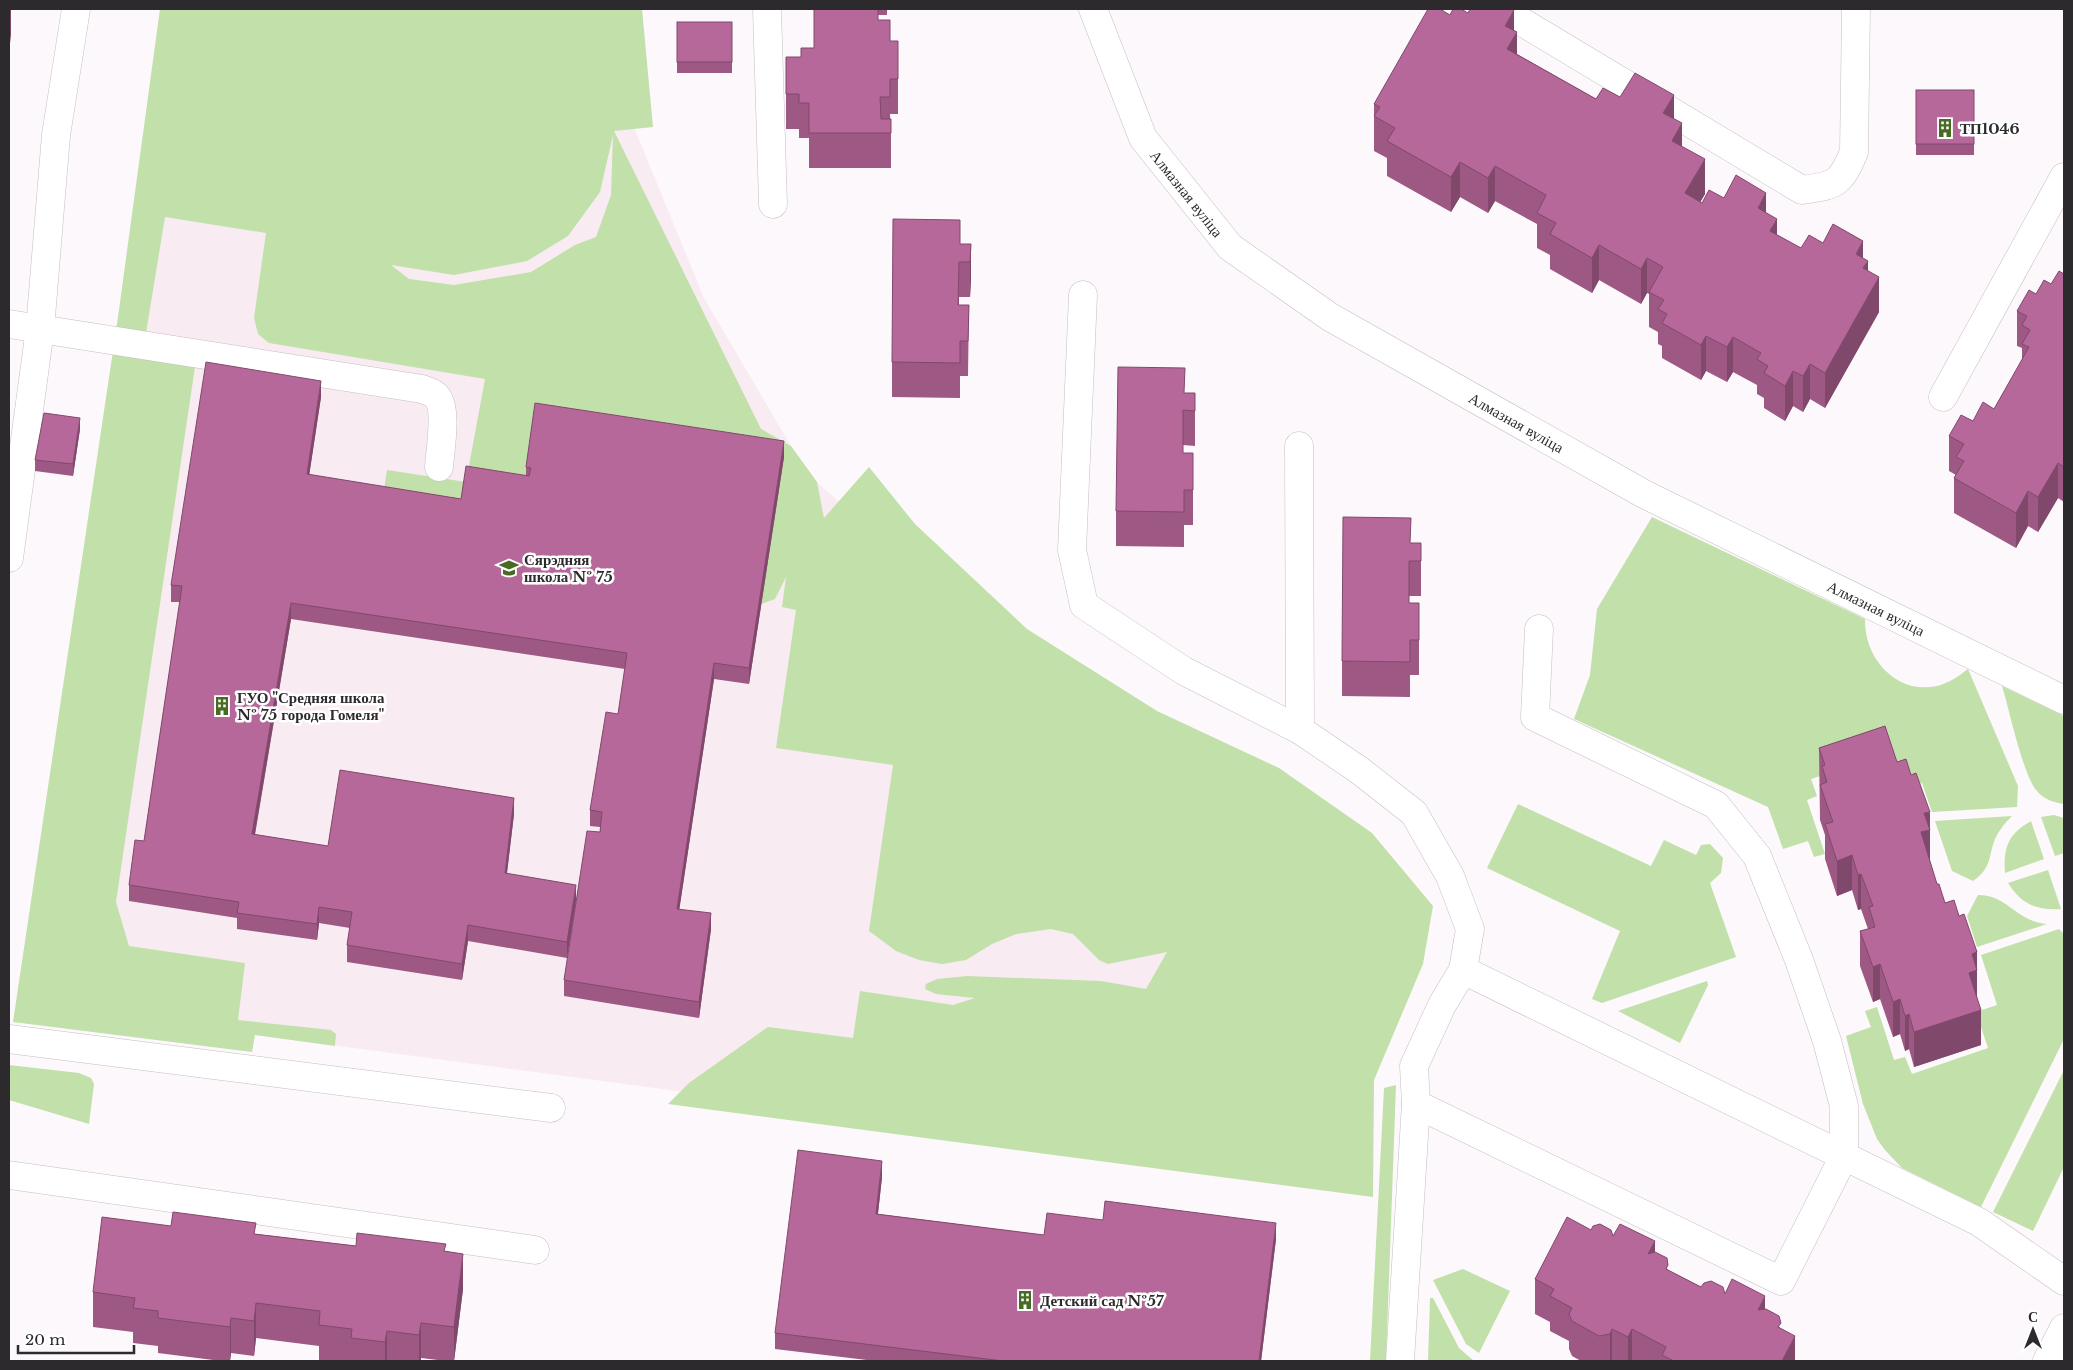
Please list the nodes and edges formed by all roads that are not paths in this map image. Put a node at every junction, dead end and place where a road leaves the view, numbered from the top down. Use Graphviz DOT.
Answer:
graph roads {
  1 [pos="76,9"];
  2 [pos="767,9"];
  3 [pos="1093,9"];
  4 [pos="1506,9"];
  5 [pos="1856,9"];
  6 [pos="2064,177"];
  7 [pos="773,204"];
  8 [pos="1083,294"];
  9 [pos="9,324"];
  10 [pos="40,329"];
  11 [pos="1943,397"];
  12 [pos="1299,446"];
  13 [pos="439,467"];
  14 [pos="9,558"];
  15 [pos="1539,629"];
  16 [pos="2064,700"];
  17 [pos="1300,730"];
  18 [pos="1463,970"];
  19 [pos="9,1040"];
  20 [pos="1416,1104"];
  21 [pos="551,1108"];
  22 [pos="1844,1156"];
  23 [pos="9,1175"];
  24 [pos="535,1250"];
  25 [pos="2064,1280"];
  26 [pos="2064,1328"];
  27 [pos="1400,1361"];
  28 [pos="2047,1361"];
  1 -- 10 [label="street"];
  2 -- 7 [label="street"];
  3 -- 16 [label="street, Алмазная вуліца"];
  4 -- 5 [label="street"];
  6 -- 11 [label="street"];
  8 -- 17 [label="street"];
  9 -- 10 [label="street"];
  10 -- 13 [label="street"];
  10 -- 14 [label="street"];
  12 -- 17 [label="street"];
  15 -- 22 [label="street"];
  17 -- 18 [label="street"];
  18 -- 20 [label="street"];
  18 -- 22 [label="street"];
  19 -- 21 [label="street"];
  20 -- 22 [label="street"];
  20 -- 27 [label="street"];
  22 -- 25 [label="street"];
  23 -- 24 [label="street"];
  26 -- 28 [label="street"];
}
